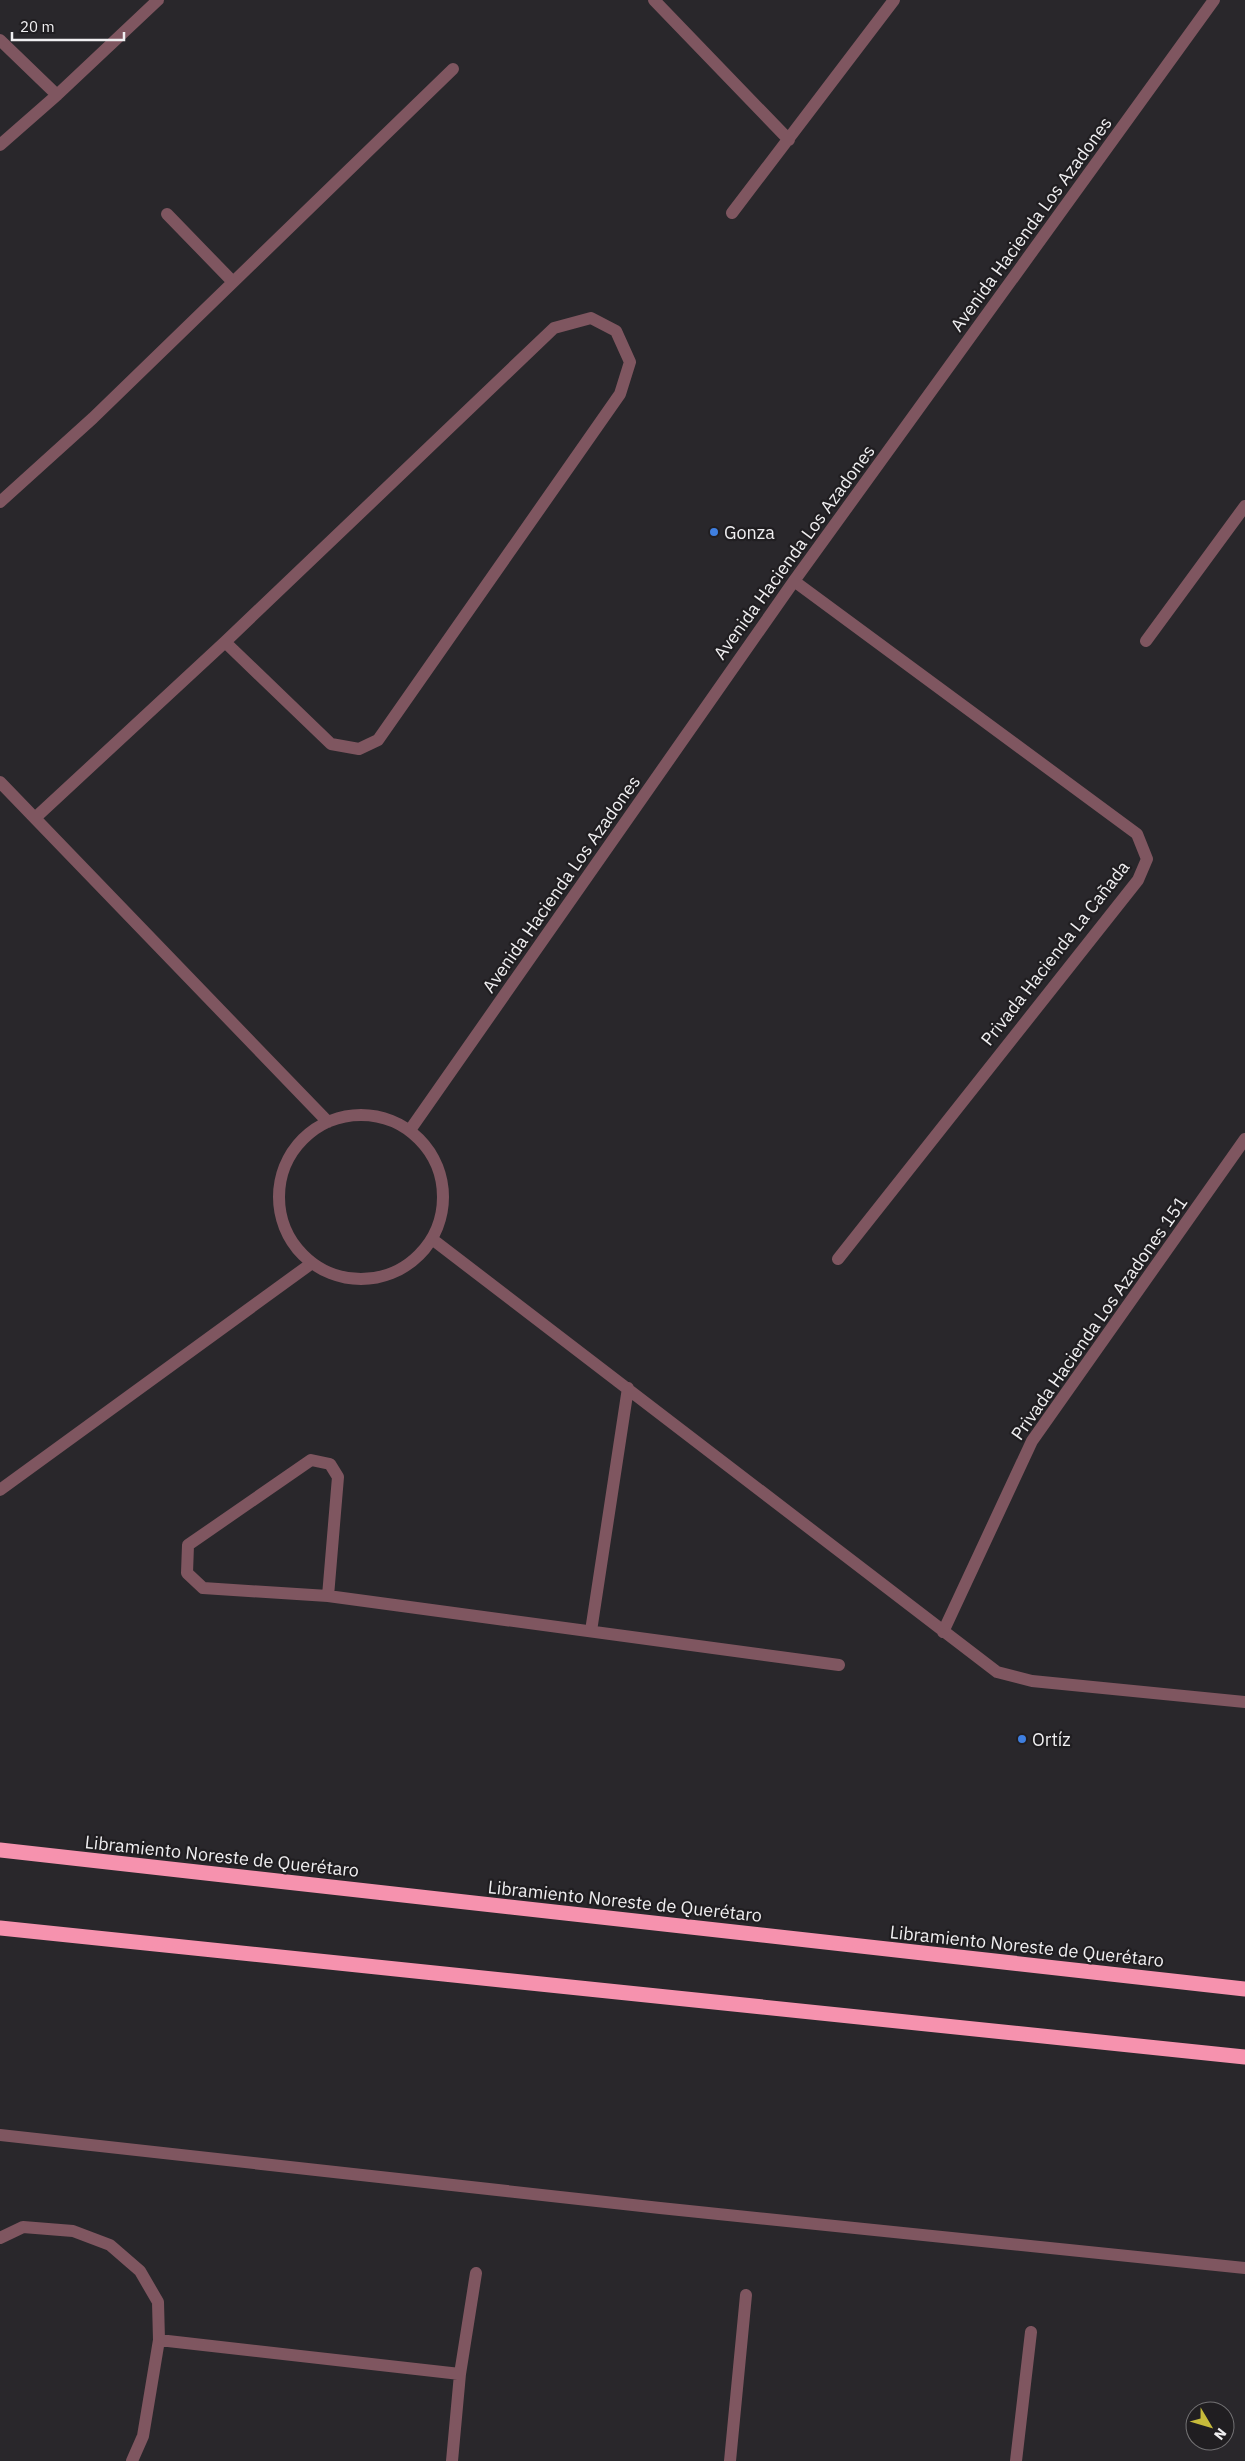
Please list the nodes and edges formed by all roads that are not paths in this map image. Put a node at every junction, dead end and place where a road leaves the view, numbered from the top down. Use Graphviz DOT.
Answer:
graph roads {
  1 [pos="158,0"];
  2 [pos="654,0"];
  3 [pos="894,0"];
  4 [pos="1214,0"];
  5 [pos="0,40"];
  6 [pos="453,68"];
  7 [pos="57,95"];
  8 [pos="789,140"];
  9 [pos="0,145"];
  10 [pos="167,214"];
  11 [pos="732,214"];
  12 [pos="234,282"];
  13 [pos="0,502"];
  14 [pos="1245,506"];
  15 [pos="794,581"];
  16 [pos="1146,641"];
  17 [pos="225,642"];
  18 [pos="0,782"];
  19 [pos="35,818"];
  20 [pos="328,1122"];
  21 [pos="410,1130"];
  22 [pos="1245,1139"];
  23 [pos="432,1239"];
  24 [pos="838,1258"];
  25 [pos="312,1263"];
  26 [pos="628,1388"];
  27 [pos="0,1490"];
  28 [pos="328,1596"];
  29 [pos="591,1631"];
  30 [pos="943,1632"];
  31 [pos="838,1665"];
  32 [pos="1245,1702"];
  33 [pos="0,1850"];
  34 [pos="0,1928"];
  35 [pos="1245,1989"];
  36 [pos="1245,2057"];
  37 [pos="0,2135"];
  38 [pos="0,2238"];
  39 [pos="1245,2268"];
  40 [pos="476,2272"];
  41 [pos="746,2295"];
  42 [pos="1031,2332"];
  43 [pos="159,2340"];
  44 [pos="460,2374"];
  45 [pos="132,2461"];
  46 [pos="452,2461"];
  47 [pos="730,2461"];
  48 [pos="1016,2461"];
  1 -- 7 [label="street"];
  2 -- 8 [label="street"];
  3 -- 8 [label="street"];
  4 -- 15 [label="street, Avenida Hacienda Los Azadones"];
  5 -- 7 [label="street"];
  6 -- 12 [label="street"];
  7 -- 9 [label="street"];
  8 -- 11 [label="street"];
  10 -- 12 [label="street"];
  12 -- 13 [label="street"];
  14 -- 16 [label="street"];
  15 -- 21 [label="street, Avenida Hacienda Los Azadones"];
  15 -- 24 [label="street, Privada Hacienda La Cañada"];
  17 -- 17 [label="street"];
  17 -- 19 [label="street"];
  18 -- 19 [label="street"];
  19 -- 20 [label="street"];
  20 -- 21 [label="street"];
  20 -- 25 [label="street"];
  21 -- 23 [label="street"];
  22 -- 30 [label="street, Privada Hacienda Los Azadones 151"];
  23 -- 25 [label="street"];
  23 -- 26 [label="street"];
  25 -- 27 [label="street"];
  26 -- 29 [label="street"];
  26 -- 30 [label="street"];
  28 -- 28 [label="street"];
  28 -- 29 [label="street"];
  29 -- 31 [label="street"];
  30 -- 32 [label="street"];
  33 -- 35 [label="highway, Libramiento Noreste de Querétaro"];
  34 -- 36 [label="highway"];
  37 -- 39 [label="street"];
  38 -- 43 [label="street"];
  40 -- 44 [label="street"];
  41 -- 47 [label="street"];
  42 -- 48 [label="street"];
  43 -- 44 [label="street"];
  43 -- 45 [label="street"];
  44 -- 46 [label="street"];
}
